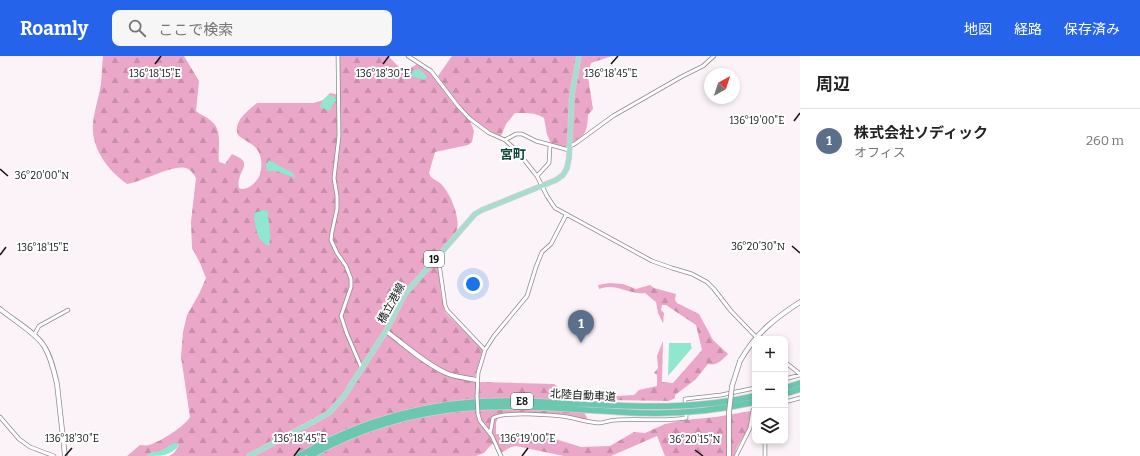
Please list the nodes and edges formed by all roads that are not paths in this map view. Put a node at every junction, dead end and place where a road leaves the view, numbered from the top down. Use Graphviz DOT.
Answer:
graph roads {
  1 [pos="338,56"];
  2 [pos="408,56"];
  3 [pos="579,56"];
  4 [pos="714,56"];
  5 [pos="505,140"];
  6 [pos="550,146"];
  7 [pos="569,148"];
  8 [pos="536,176"];
  9 [pos="542,186"];
  10 [pos="566,215"];
  11 [pos="438,255"];
  12 [pos="800,302"];
  13 [pos="0,309"];
  14 [pos="68,310"];
  15 [pos="386,331"];
  16 [pos="34,335"];
  17 [pos="755,336"];
  18 [pos="759,336"];
  19 [pos="752,345"];
  20 [pos="485,350"];
  21 [pos="788,364"];
  22 [pos="362,369"];
  23 [pos="800,374"];
  24 [pos="788,378"];
  25 [pos="476,380"];
  26 [pos="800,383"];
  27 [pos="788,387"];
  28 [pos="752,389"];
  29 [pos="800,389"];
  30 [pos="788,393"];
  31 [pos="752,396"];
  32 [pos="800,398"];
  33 [pos="685,401"];
  34 [pos="788,401"];
  35 [pos="752,403"];
  36 [pos="686,415"];
  37 [pos="752,416"];
  38 [pos="0,417"];
  39 [pos="490,434"];
  40 [pos="765,444"];
  41 [pos="54,456"];
  42 [pos="65,456"];
  43 [pos="249,456"];
  44 [pos="299,456"];
  45 [pos="310,456"];
  46 [pos="501,456"];
  47 [pos="729,456"];
  48 [pos="736,456"];
  49 [pos="765,456"];
  1 -- 22 [label="street"];
  2 -- 5 [label="street"];
  3 -- 7 [label="main road, 橋立港線 / 19"];
  4 -- 7 [label="street"];
  5 -- 6 [label="street"];
  5 -- 8 [label="street"];
  6 -- 7 [label="street"];
  6 -- 8 [label="street"];
  7 -- 9 [label="main road, 橋立港線 / 19"];
  8 -- 9 [label="street"];
  9 -- 10 [label="street"];
  9 -- 11 [label="main road, 橋立港線 / 19"];
  10 -- 17 [label="street"];
  10 -- 20 [label="street"];
  11 -- 15 [label="main road, 橋立港線 / 19"];
  11 -- 20 [label="street"];
  12 -- 18 [label="street"];
  13 -- 16 [label="street"];
  14 -- 16 [label="street"];
  15 -- 22 [label="main road, 橋立港線 / 19"];
  15 -- 25 [label="street"];
  16 -- 42 [label="street"];
  19 -- 47 [label="street, bridge"];
  20 -- 25 [label="street"];
  21 -- 23 [label="street"];
  22 -- 43 [label="main road, 橋立港線 / 19"];
  23 -- 24 [label="street"];
  25 -- 39 [label="street, bridge"];
  26 -- 27 [label="highway"];
  28 -- 33 [label="street"];
  29 -- 30 [label="highway"];
  31 -- 44 [label="highway, 北陸自動車道 / E8"];
  32 -- 34 [label="street"];
  35 -- 45 [label="highway, 北陸自動車道 / E8"];
  36 -- 39 [label="street"];
  37 -- 48 [label="street"];
  38 -- 41 [label="street"];
  39 -- 46 [label="street"];
  40 -- 49 [label="street"];
}
